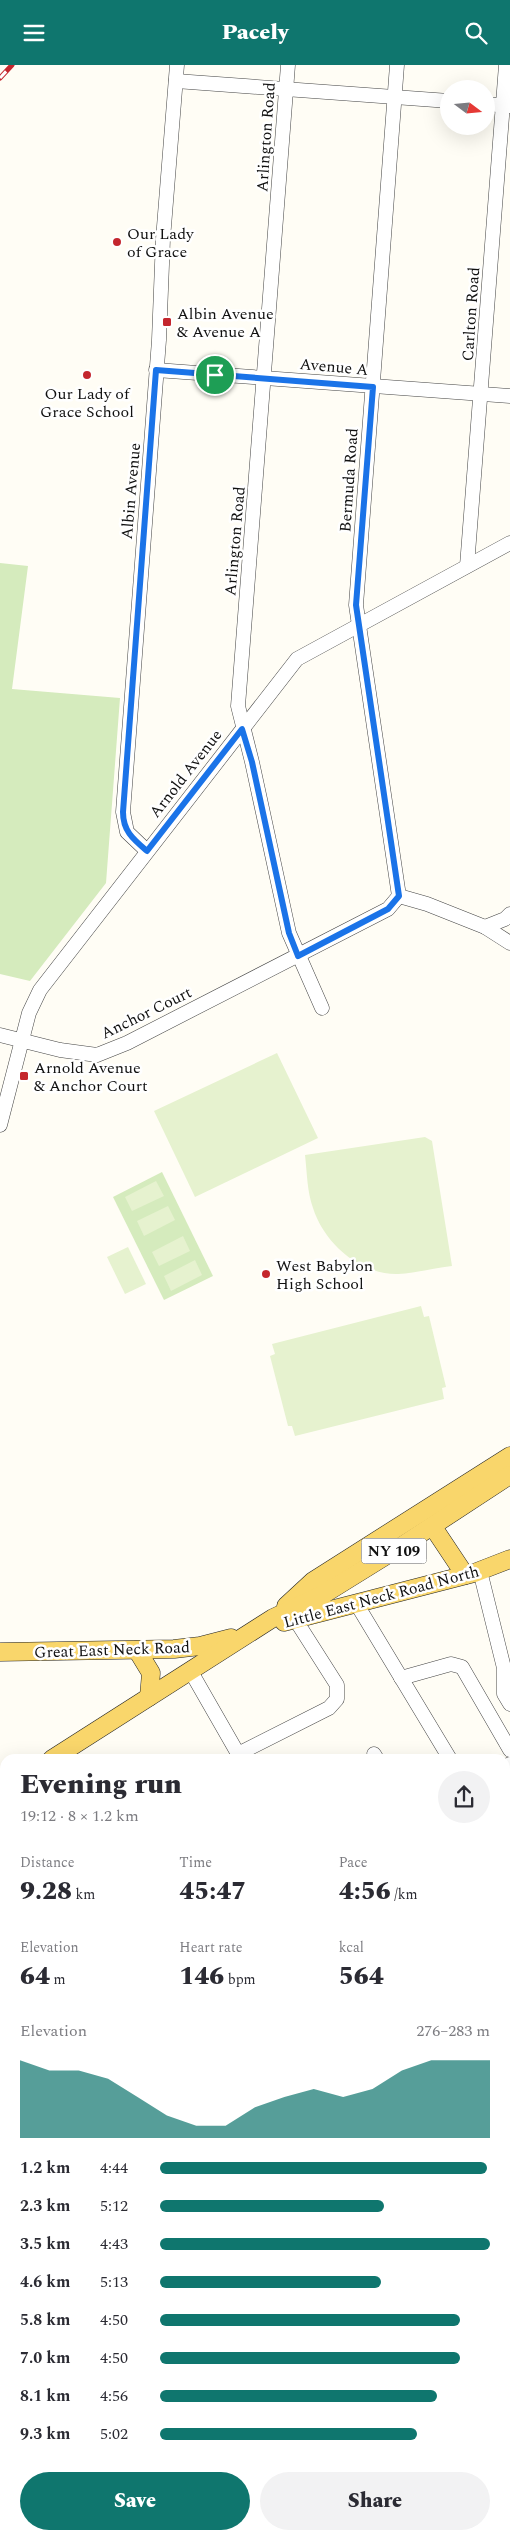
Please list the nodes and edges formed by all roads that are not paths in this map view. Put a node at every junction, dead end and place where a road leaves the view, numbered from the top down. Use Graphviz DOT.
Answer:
graph roads {
  1 [pos="177,65"];
  2 [pos="288,65"];
  3 [pos="397,65"];
  4 [pos="506,65"];
  5 [pos="176,81"];
  6 [pos="286,89"];
  7 [pos="395,97"];
  8 [pos="440,100"];
  9 [pos="507,105"];
  10 [pos="156,370"];
  11 [pos="264,378"];
  12 [pos="373,387"];
  13 [pos="482,394"];
  14 [pos="510,397"];
  15 [pos="510,543"];
  16 [pos="467,566"];
  17 [pos="358,625"];
  18 [pos="242,729"];
  19 [pos="147,851"];
  20 [pos="399,896"];
  21 [pos="510,914"];
  22 [pos="485,927"];
  23 [pos="510,943"];
  24 [pos="298,956"];
  25 [pos="322,1008"];
  26 [pos="0,1035"];
  27 [pos="21,1042"];
  28 [pos="0,1125"];
  29 [pos="510,1456"];
  30 [pos="510,1475"];
  31 [pos="433,1527"];
  32 [pos="510,1559"];
  33 [pos="472,1573"];
  34 [pos="356,1603"];
  35 [pos="273,1618"];
  36 [pos="295,1619"];
  37 [pos="251,1631"];
  38 [pos="137,1650"];
  39 [pos="0,1652"];
  40 [pos="190,1671"];
  41 [pos="401,1678"];
  42 [pos="149,1697"];
  43 [pos="510,1704"];
  44 [pos="510,1750"];
  45 [pos="60,1754"];
  46 [pos="237,1754"];
  47 [pos="245,1754"];
  48 [pos="447,1754"];
  1 -- 5 [label="street, Albin Avenue"];
  2 -- 6 [label="street, Arlington Road"];
  3 -- 7 [label="street, Bermuda Road"];
  4 -- 9 [label="street, Carlton Road"];
  5 -- 6 [label="street"];
  5 -- 10 [label="street, Albin Avenue"];
  6 -- 7 [label="street"];
  6 -- 11 [label="street, Arlington Road"];
  7 -- 8 [label="street"];
  7 -- 12 [label="street, Bermuda Road"];
  9 -- 13 [label="street, Carlton Road"];
  10 -- 11 [label="street, Avenue A"];
  10 -- 19 [label="street, Albin Avenue"];
  11 -- 12 [label="street, Avenue A"];
  11 -- 18 [label="street, Arlington Road"];
  12 -- 13 [label="street, Avenue A"];
  12 -- 17 [label="street, Bermuda Road"];
  13 -- 14 [label="street, Avenue A"];
  13 -- 16 [label="street, Carlton Road"];
  15 -- 16 [label="street, Arnold Avenue"];
  16 -- 17 [label="street, Arnold Avenue"];
  17 -- 18 [label="street, Arnold Avenue"];
  17 -- 20 [label="street, Bermuda Road"];
  18 -- 19 [label="street, Arnold Avenue"];
  18 -- 24 [label="street, Arlington Road"];
  19 -- 27 [label="street, Arnold Avenue"];
  20 -- 22 [label="street"];
  20 -- 24 [label="street, Anchor Court"];
  21 -- 22 [label="street"];
  22 -- 23 [label="street"];
  24 -- 25 [label="street, Arlington Road"];
  24 -- 27 [label="street, Anchor Court"];
  26 -- 27 [label="street, Anchor Court"];
  27 -- 28 [label="street, Arnold Avenue"];
  29 -- 35 [label="main road, NY 109"];
  30 -- 31 [label="main road, NY 109"];
  31 -- 33 [label="main road"];
  31 -- 35 [label="main road, NY 109"];
  32 -- 33 [label="main road, Little East Neck Road North"];
  33 -- 34 [label="main road, Little East Neck Road North"];
  33 -- 43 [label="street"];
  34 -- 36 [label="main road, Little East Neck Road North"];
  34 -- 41 [label="street"];
  35 -- 37 [label="main road, NY 109"];
  36 -- 37 [label="main road, Little East Neck Road North"];
  36 -- 47 [label="street"];
  37 -- 38 [label="main road, Great East Neck Road"];
  37 -- 40 [label="main road, NY 109"];
  38 -- 39 [label="main road, Great East Neck Road"];
  38 -- 42 [label="main road"];
  40 -- 42 [label="main road, NY 109"];
  40 -- 46 [label="street"];
  41 -- 44 [label="street"];
  41 -- 48 [label="street"];
  42 -- 45 [label="main road, NY 109"];
}
